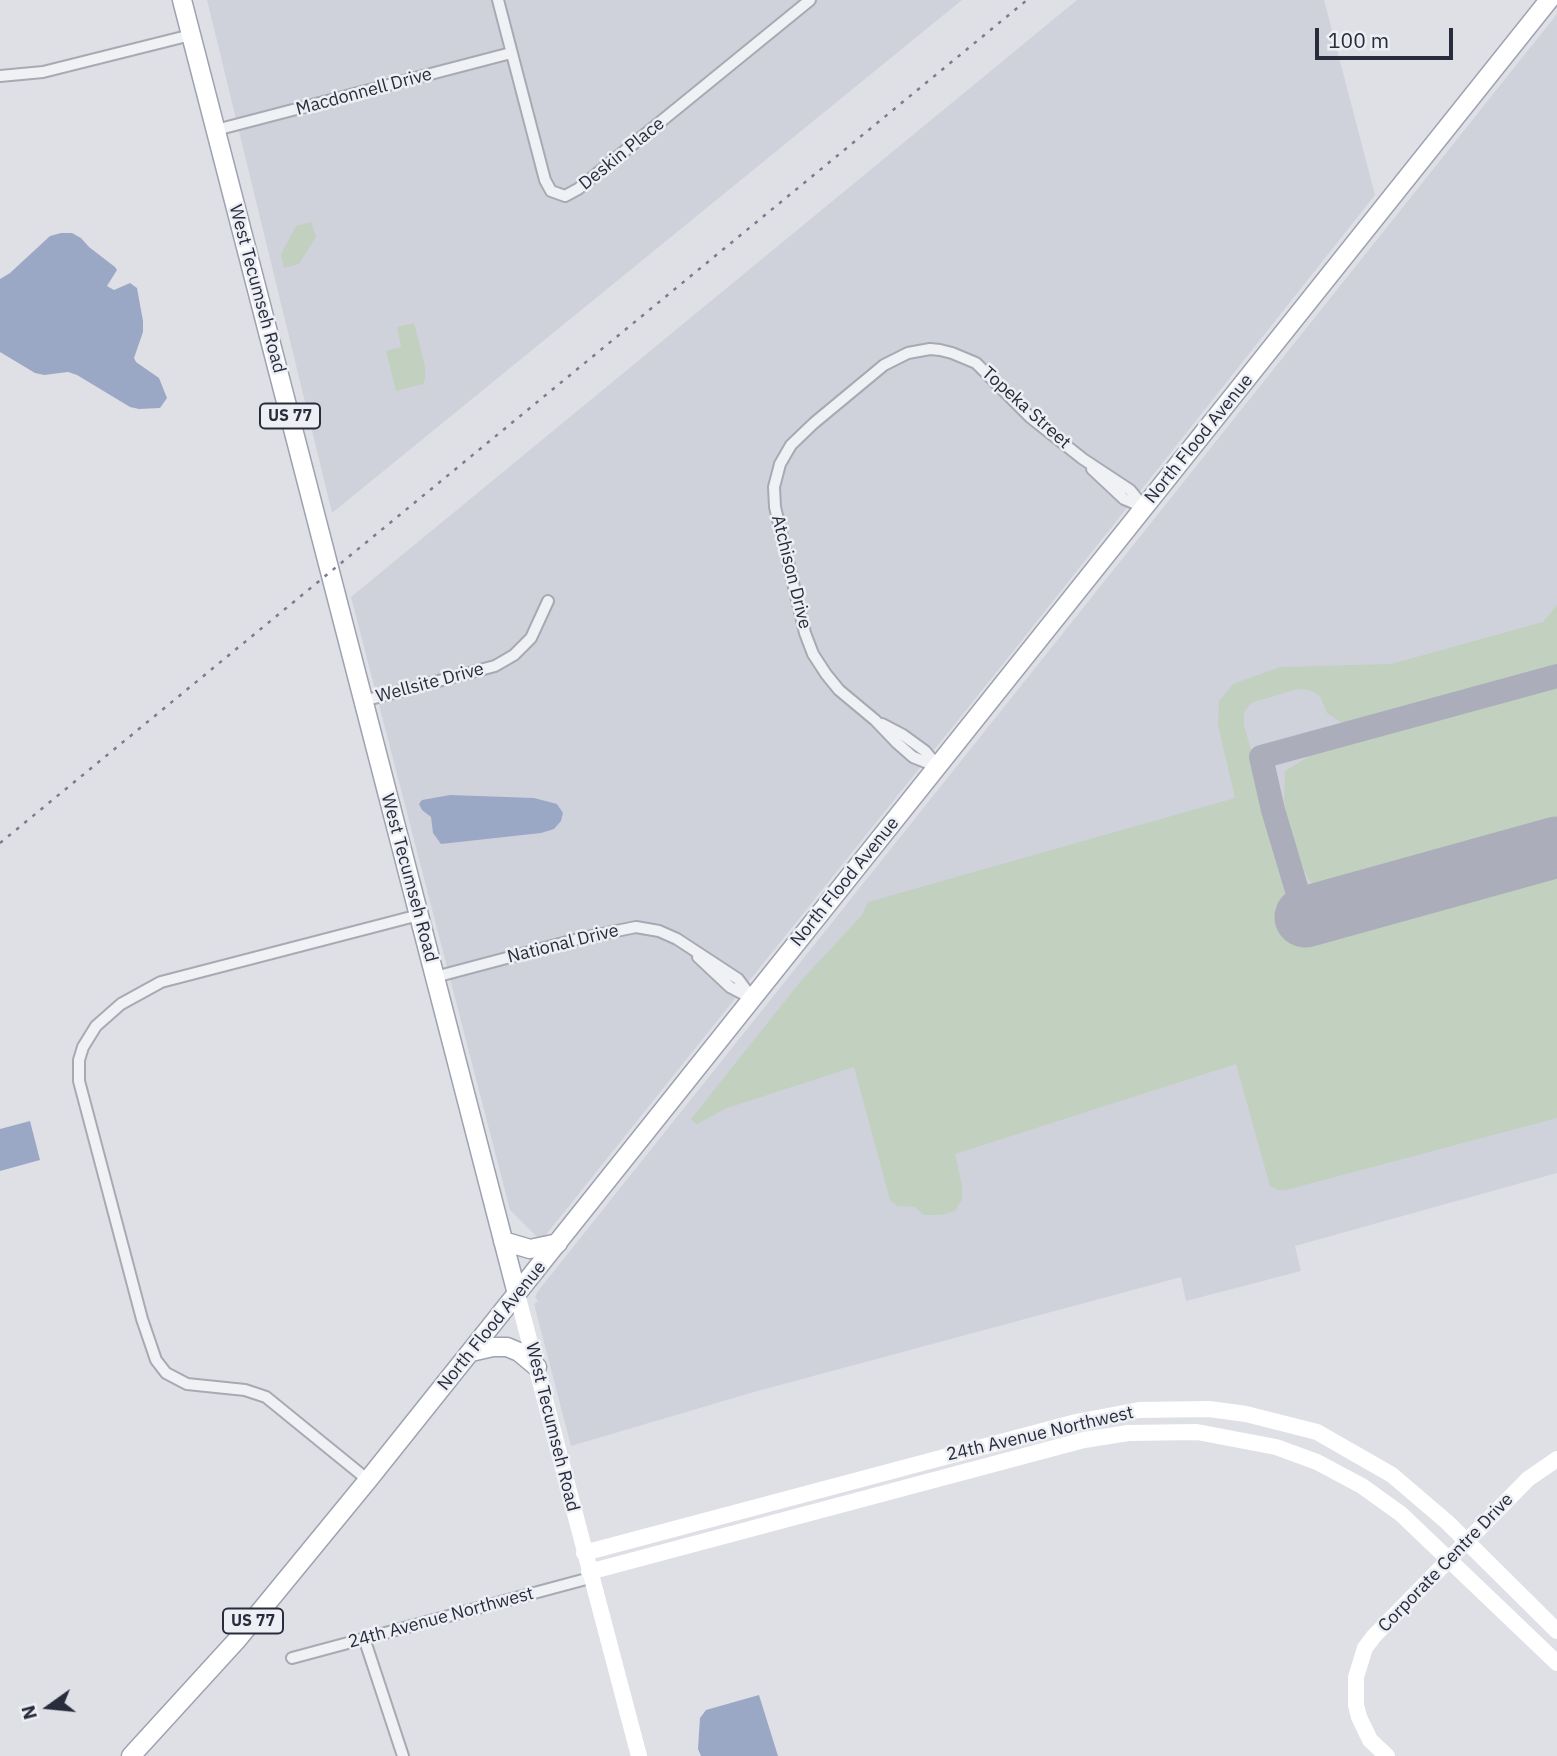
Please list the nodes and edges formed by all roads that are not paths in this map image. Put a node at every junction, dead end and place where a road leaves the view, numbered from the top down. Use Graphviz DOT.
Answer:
graph roads {
  1 [pos="182,0"];
  2 [pos="498,0"];
  3 [pos="810,0"];
  4 [pos="1549,0"];
  5 [pos="191,35"];
  6 [pos="511,53"];
  7 [pos="0,76"];
  8 [pos="216,130"];
  9 [pos="854,389"];
  10 [pos="1144,507"];
  11 [pos="548,601"];
  12 [pos="363,701"];
  13 [pos="938,766"];
  14 [pos="419,915"];
  15 [pos="435,977"];
  16 [pos="752,998"];
  17 [pos="503,1241"];
  18 [pos="558,1242"];
  19 [pos="517,1294"];
  20 [pos="471,1352"];
  21 [pos="537,1367"];
  22 [pos="1557,1459"];
  23 [pos="368,1480"];
  24 [pos="1467,1542"];
  25 [pos="584,1553"];
  26 [pos="1450,1559"];
  27 [pos="590,1575"];
  28 [pos="1557,1631"];
  29 [pos="364,1639"];
  30 [pos="1532,1642"];
  31 [pos="1557,1650"];
  32 [pos="292,1658"];
  33 [pos="1557,1663"];
  34 [pos="131,1756"];
  35 [pos="403,1756"];
  36 [pos="639,1756"];
  37 [pos="1387,1756"];
  1 -- 5 [label="main road, West Tecumseh Road / US 77"];
  2 -- 6 [label="street, Deskin Place"];
  3 -- 6 [label="street, Deskin Place"];
  4 -- 10 [label="main road, North Flood Avenue"];
  5 -- 7 [label="street"];
  5 -- 8 [label="main road, West Tecumseh Road / US 77"];
  6 -- 8 [label="street, Macdonnell Drive"];
  8 -- 12 [label="main road, West Tecumseh Road / US 77"];
  9 -- 10 [label="street, Topeka Street"];
  9 -- 13 [label="street, Atchison Drive"];
  10 -- 13 [label="main road, North Flood Avenue"];
  11 -- 12 [label="street, Wellsite Drive"];
  12 -- 14 [label="main road, West Tecumseh Road / US 77"];
  13 -- 16 [label="main road, North Flood Avenue"];
  14 -- 15 [label="main road, West Tecumseh Road / US 77"];
  14 -- 23 [label="street"];
  15 -- 16 [label="street, National Drive"];
  15 -- 17 [label="main road, West Tecumseh Road / US 77"];
  16 -- 18 [label="main road, North Flood Avenue"];
  17 -- 18 [label="main road"];
  17 -- 19 [label="main road, West Tecumseh Road / US 77"];
  18 -- 19 [label="main road, North Flood Avenue"];
  19 -- 20 [label="main road, North Flood Avenue / US 77"];
  19 -- 21 [label="main road, West Tecumseh Road"];
  20 -- 21 [label="main road"];
  20 -- 23 [label="main road, North Flood Avenue / US 77"];
  21 -- 25 [label="main road, West Tecumseh Road"];
  22 -- 24 [label="main road, Corporate Centre Drive"];
  23 -- 34 [label="main road, North Flood Avenue / US 77"];
  24 -- 25 [label="main road, 24th Avenue Northwest"];
  24 -- 26 [label="main road, Corporate Centre Drive"];
  24 -- 28 [label="main road, 24th Avenue Northwest"];
  25 -- 27 [label="main road, West Tecumseh Road"];
  26 -- 27 [label="main road, 24th Avenue Northwest"];
  26 -- 30 [label="main road, 24th Avenue Northwest"];
  26 -- 37 [label="main road, Corporate Centre Drive"];
  27 -- 29 [label="street, 24th Avenue Northwest"];
  27 -- 36 [label="main road, West Tecumseh Road"];
  29 -- 32 [label="street, 24th Avenue Northwest"];
  29 -- 35 [label="street"];
  30 -- 31 [label="main road"];
  30 -- 33 [label="main road, 24th Avenue Northwest"];
}
